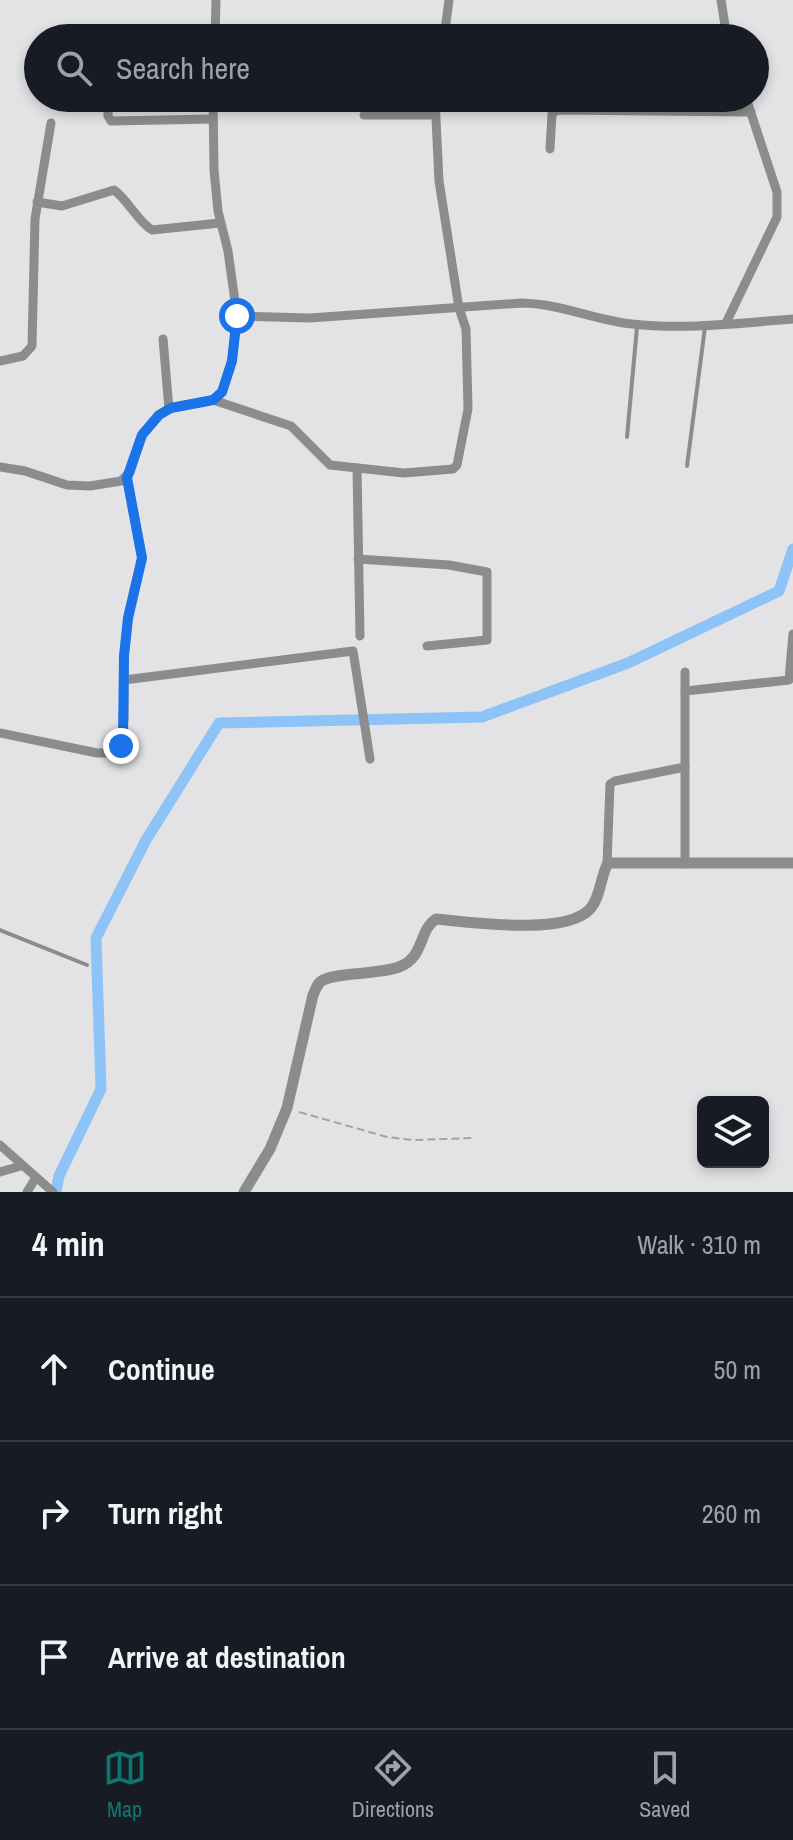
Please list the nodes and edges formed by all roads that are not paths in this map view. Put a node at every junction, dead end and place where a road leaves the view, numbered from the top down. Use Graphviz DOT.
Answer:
graph roads {
  1 [pos="216,0"];
  2 [pos="449,0"];
  3 [pos="721,0"];
  4 [pos="215,24"];
  5 [pos="446,24"];
  6 [pos="725,24"];
  7 [pos="108,112"];
  8 [pos="213,112"];
  9 [pos="554,112"];
  10 [pos="751,112"];
  11 [pos="364,115"];
  12 [pos="435,115"];
  13 [pos="213,119"];
  14 [pos="51,123"];
  15 [pos="550,149"];
  16 [pos="37,202"];
  17 [pos="220,223"];
  18 [pos="459,308"];
  19 [pos="237,316"];
  20 [pos="793,319"];
  21 [pos="726,323"];
  22 [pos="637,324"];
  23 [pos="706,324"];
  24 [pos="163,339"];
  25 [pos="0,361"];
  26 [pos="213,400"];
  27 [pos="169,409"];
  28 [pos="627,437"];
  29 [pos="687,466"];
  30 [pos="0,467"];
  31 [pos="357,468"];
  32 [pos="127,478"];
  33 [pos="358,559"];
  34 [pos="793,634"];
  35 [pos="360,636"];
  36 [pos="427,646"];
  37 [pos="685,672"];
  38 [pos="124,680"];
  39 [pos="791,681"];
  40 [pos="685,691"];
  41 [pos="0,733"];
  42 [pos="370,759"];
  43 [pos="685,767"];
  44 [pos="793,863"];
  45 [pos="607,864"];
  46 [pos="685,864"];
  47 [pos="0,930"];
  48 [pos="87,965"];
  49 [pos="0,1145"];
  50 [pos="21,1166"];
  51 [pos="0,1172"];
  52 [pos="35,1179"];
  53 [pos="48,1189"];
  54 [pos="27,1192"];
  55 [pos="244,1192"];
  1 -- 4 [label="street"];
  2 -- 5 [label="street"];
  3 -- 6 [label="street"];
  7 -- 13 [label="street"];
  8 -- 13 [label="street"];
  9 -- 15 [label="street"];
  10 -- 21 [label="street"];
  11 -- 12 [label="street"];
  12 -- 18 [label="street"];
  13 -- 17 [label="street"];
  14 -- 16 [label="street"];
  16 -- 17 [label="street"];
  16 -- 25 [label="street"];
  17 -- 19 [label="street"];
  18 -- 19 [label="street"];
  18 -- 22 [label="street"];
  18 -- 31 [label="street"];
  19 -- 26 [label="street"];
  20 -- 21 [label="street"];
  21 -- 23 [label="street"];
  22 -- 23 [label="street"];
  22 -- 28 [label="lane"];
  23 -- 29 [label="lane"];
  24 -- 27 [label="street"];
  26 -- 27 [label="street"];
  26 -- 31 [label="street"];
  27 -- 32 [label="street"];
  30 -- 32 [label="street"];
  31 -- 33 [label="street"];
  32 -- 38 [label="street"];
  33 -- 35 [label="street"];
  33 -- 36 [label="street"];
  34 -- 39 [label="street"];
  37 -- 40 [label="street"];
  38 -- 41 [label="street"];
  38 -- 42 [label="street"];
  39 -- 40 [label="street"];
  40 -- 43 [label="street"];
  43 -- 45 [label="street"];
  43 -- 46 [label="street"];
  44 -- 46 [label="street"];
  45 -- 46 [label="street"];
  45 -- 55 [label="street"];
  47 -- 48 [label="lane"];
  49 -- 50 [label="street"];
  50 -- 51 [label="street"];
  50 -- 52 [label="street"];
  52 -- 53 [label="street"];
  52 -- 54 [label="street"];
}
